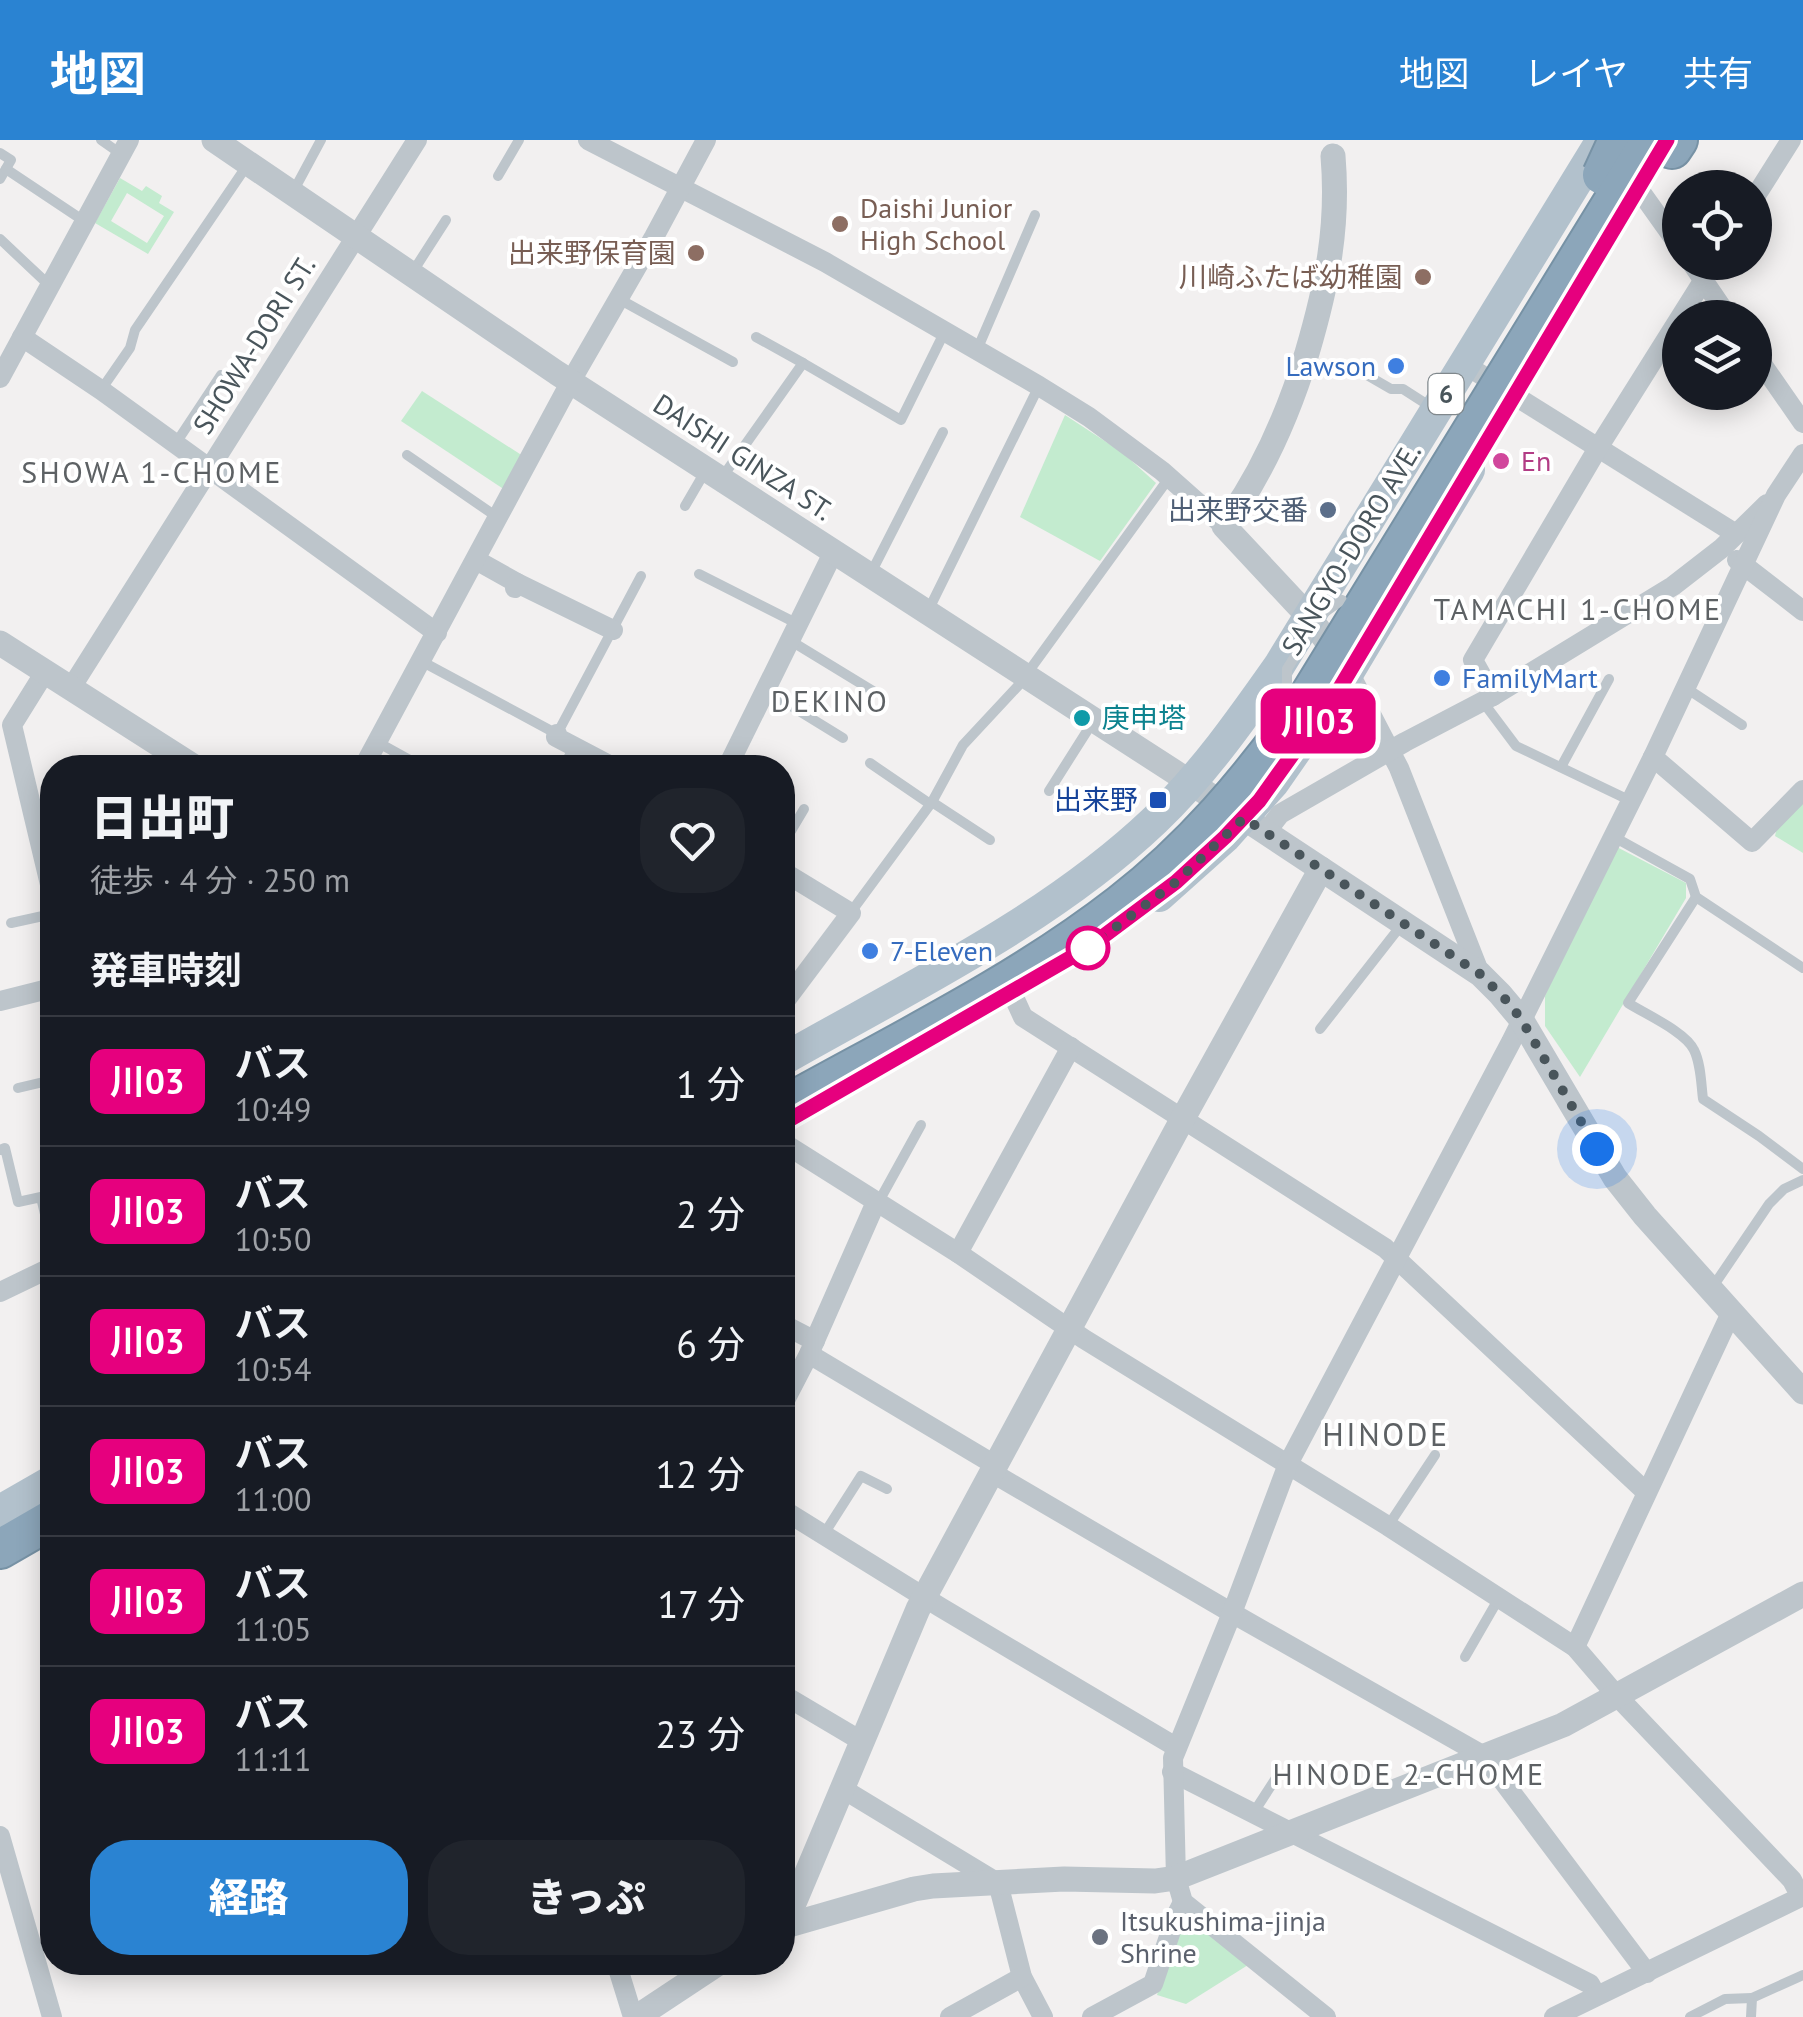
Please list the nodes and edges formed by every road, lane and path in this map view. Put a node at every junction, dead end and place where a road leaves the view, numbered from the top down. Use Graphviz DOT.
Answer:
graph roads {
  1 [pos="102,140"];
  2 [pos="321,140"];
  3 [pos="417,140"];
  4 [pos="519,140"];
  5 [pos="588,140"];
  6 [pos="706,140"];
  7 [pos="1621,140"];
  8 [pos="1652,140"];
  9 [pos="1668,140"];
  10 [pos="1678,140"];
  11 [pos="1791,140"];
  12 [pos="222,142"];
  13 [pos="1334,145"];
  14 [pos="125,147"];
  15 [pos="0,153"];
  16 [pos="1602,157"];
  17 [pos="249,163"];
  18 [pos="1772,170"];
  19 [pos="3,174"];
  20 [pos="498,176"];
  21 [pos="681,186"];
  22 [pos="1638,188"];
  23 [pos="293,193"];
  24 [pos="1036,215"];
  25 [pos="446,220"];
  26 [pos="85,222"];
  27 [pos="1662,222"];
  28 [pos="356,235"];
  29 [pos="0,239"];
  30 [pos="412,273"];
  31 [pos="1704,281"];
  32 [pos="50,287"];
  33 [pos="618,298"];
  34 [pos="1717,300"];
  35 [pos="944,332"];
  36 [pos="756,337"];
  37 [pos="12,343"];
  38 [pos="983,358"];
  39 [pos="733,362"];
  40 [pos="802,362"];
  41 [pos="1464,364"];
  42 [pos="1353,367"];
  43 [pos="221,374"];
  44 [pos="0,378"];
  45 [pos="1772,378"];
  46 [pos="571,381"];
  47 [pos="1040,386"];
  48 [pos="101,390"];
  49 [pos="1514,395"];
  50 [pos="1436,410"];
  51 [pos="1803,423"];
  52 [pos="943,432"];
  53 [pos="175,444"];
  54 [pos="1598,448"];
  55 [pos="1803,454"];
  56 [pos="407,455"];
  57 [pos="1451,463"];
  58 [pos="209,468"];
  59 [pos="714,474"];
  60 [pos="1169,478"];
  61 [pos="1776,495"];
  62 [pos="685,506"];
  63 [pos="499,518"];
  64 [pos="1224,526"];
  65 [pos="1729,541"];
  66 [pos="834,551"];
  67 [pos="476,560"];
  68 [pos="1744,566"];
  69 [pos="698,574"];
  70 [pos="870,574"];
  71 [pos="641,576"];
  72 [pos="1351,608"];
  73 [pos="1803,610"];
  74 [pos="928,612"];
  75 [pos="1309,618"];
  76 [pos="613,630"];
  77 [pos="794,632"];
  78 [pos="437,633"];
  79 [pos="0,643"];
  80 [pos="421,661"];
  81 [pos="45,672"];
  82 [pos="1349,672"];
  83 [pos="1026,676"];
  84 [pos="1609,678"];
  85 [pos="71,688"];
  86 [pos="1686,688"];
  87 [pos="766,690"];
  88 [pos="873,691"];
  89 [pos="1294,697"];
  90 [pos="1488,699"];
  91 [pos="1094,720"];
  92 [pos="1742,725"];
  93 [pos="843,738"];
  94 [pos="566,740"];
  95 [pos="377,742"];
  96 [pos="8,745"];
  97 [pos="1390,751"];
  98 [pos="176,755"];
  99 [pos="370,755"];
  100 [pos="400,755"];
  101 [pos="564,755"];
  102 [pos="592,755"];
  103 [pos="734,755"];
  104 [pos="1653,757"];
  105 [pos="870,763"];
  106 [pos="1561,767"];
  107 [pos="1191,783"];
  108 [pos="1803,790"];
  109 [pos="1048,791"];
  110 [pos="1631,801"];
  111 [pos="931,803"];
  112 [pos="804,809"];
  113 [pos="795,824"];
  114 [pos="1255,825"];
  115 [pos="40,829"];
  116 [pos="1613,837"];
  117 [pos="990,840"];
  118 [pos="1321,869"];
  119 [pos="795,879"];
  120 [pos="1696,897"];
  121 [pos="851,913"];
  122 [pos="40,917"];
  123 [pos="11,923"];
  124 [pos="1403,923"];
  125 [pos="1803,968"];
  126 [pos="1480,974"];
  127 [pos="795,988"];
  128 [pos="40,991"];
  129 [pos="1012,993"];
  130 [pos="0,1001"];
  131 [pos="1521,1019"];
  132 [pos="1320,1029"];
  133 [pos="1070,1047"];
  134 [pos="795,1053"];
  135 [pos="795,1073"];
  136 [pos="40,1083"];
  137 [pos="18,1088"];
  138 [pos="795,1100"];
  139 [pos="795,1117"];
  140 [pos="1182,1120"];
  141 [pos="921,1125"];
  142 [pos="0,1150"];
  143 [pos="795,1150"];
  144 [pos="1803,1169"];
  145 [pos="1803,1180"];
  146 [pos="13,1181"];
  147 [pos="0,1186"];
  148 [pos="40,1197"];
  149 [pos="877,1203"];
  150 [pos="958,1253"];
  151 [pos="1396,1259"];
  152 [pos="40,1273"];
  153 [pos="1710,1290"];
  154 [pos="0,1292"];
  155 [pos="1732,1313"];
  156 [pos="1070,1328"];
  157 [pos="795,1334"];
  158 [pos="812,1348"];
  159 [pos="795,1381"];
  160 [pos="1803,1392"];
  161 [pos="1435,1455"];
  162 [pos="1288,1464"];
  163 [pos="993,1468"];
  164 [pos="40,1488"];
  165 [pos="888,1490"];
  166 [pos="1646,1492"];
  167 [pos="40,1501"];
  168 [pos="0,1511"];
  169 [pos="795,1517"];
  170 [pos="0,1524"];
  171 [pos="40,1526"];
  172 [pos="1388,1526"];
  173 [pos="824,1534"];
  174 [pos="40,1545"];
  175 [pos="0,1549"];
  176 [pos="0,1568"];
  177 [pos="1803,1594"];
  178 [pos="924,1598"];
  179 [pos="1499,1598"];
  180 [pos="1232,1613"];
  181 [pos="1575,1647"];
  182 [pos="1464,1657"];
  183 [pos="1617,1696"];
  184 [pos="795,1702"];
  185 [pos="863,1742"];
  186 [pos="1176,1747"];
  187 [pos="1484,1756"];
  188 [pos="1172,1772"];
  189 [pos="1276,1778"];
  190 [pos="843,1789"];
  191 [pos="1254,1812"];
  192 [pos="1290,1832"];
  193 [pos="0,1836"];
  194 [pos="998,1883"];
  195 [pos="1179,1890"];
  196 [pos="1802,1896"];
  197 [pos="795,1899"];
  198 [pos="795,1924"];
  199 [pos="1647,1973"];
  200 [pos="620,1975"];
  201 [pos="700,1975"];
  202 [pos="1803,1975"];
  203 [pos="1022,1977"];
  204 [pos="1596,1995"];
  205 [pos="1752,1998"];
  206 [pos="1313,2013"];
  207 [pos="52,2017"];
  208 [pos="635,2017"];
  209 [pos="950,2017"];
  210 [pos="1043,2017"];
  211 [pos="1092,2017"];
  212 [pos="1554,2017"];
  213 [pos="1690,2017"];
  214 [pos="1751,2017"];
  1 -- 14 [label="lane"];
  2 -- 23 [label="lane"];
  3 -- 28 [label="street, SHOWA-DORI ST."];
  4 -- 20 [label="lane"];
  5 -- 21 [label="street"];
  6 -- 21 [label="street"];
  7 -- 16 [label="highway, bridge"];
  8 -- 57 [label="highway, bridge"];
  9 -- 22 [label="main road, 6"];
  10 -- 57 [label="highway, bridge"];
  11 -- 18 [label="street"];
  12 -- 17 [label="street, DAISHI GINZA ST."];
  13 -- 64 [label="street"];
  14 -- 26 [label="street"];
  15 -- 19 [label="lane"];
  16 -- 41 [label="main road, SANGYO-DORO AVE. / 6"];
  16 -- 72 [label="highway"];
  17 -- 23 [label="street, DAISHI GINZA ST."];
  17 -- 48 [label="lane"];
  19 -- 26 [label="lane"];
  21 -- 33 [label="street"];
  21 -- 35 [label="street"];
  22 -- 27 [label="street"];
  22 -- 49 [label="main road, 6"];
  23 -- 28 [label="street, DAISHI GINZA ST."];
  24 -- 38 [label="lane"];
  25 -- 30 [label="lane"];
  26 -- 32 [label="street"];
  28 -- 30 [label="street, DAISHI GINZA ST."];
  28 -- 58 [label="street, SHOWA-DORI ST."];
  29 -- 32 [label="lane"];
  30 -- 46 [label="street, DAISHI GINZA ST."];
  31 -- 34 [label="street"];
  31 -- 54 [label="street"];
  32 -- 37 [label="street"];
  33 -- 39 [label="lane"];
  33 -- 46 [label="street"];
  35 -- 38 [label="street"];
  35 -- 40 [label="lane"];
  36 -- 40 [label="lane"];
  37 -- 44 [label="street"];
  37 -- 48 [label="street"];
  38 -- 47 [label="street"];
  40 -- 59 [label="lane"];
  41 -- 49 [label="street"];
  41 -- 50 [label="main road, SANGYO-DORO AVE. / 6"];
  42 -- 50 [label="lane"];
  43 -- 53 [label="lane"];
  45 -- 51 [label="street"];
  46 -- 59 [label="street, DAISHI GINZA ST."];
  46 -- 63 [label="street"];
  47 -- 60 [label="street"];
  47 -- 74 [label="lane"];
  48 -- 53 [label="street"];
  49 -- 54 [label="street"];
  49 -- 82 [label="main road, 6"];
  50 -- 75 [label="main road, SANGYO-DORO AVE. / 6"];
  52 -- 70 [label="lane"];
  53 -- 58 [label="street"];
  54 -- 65 [label="street"];
  54 -- 90 [label="street"];
  55 -- 61 [label="street"];
  56 -- 63 [label="lane"];
  57 -- 72 [label="highway, bridge"];
  58 -- 78 [label="street"];
  58 -- 85 [label="street, SHOWA-DORI ST."];
  59 -- 62 [label="lane"];
  59 -- 66 [label="street, DAISHI GINZA ST."];
  60 -- 64 [label="street"];
  60 -- 83 [label="lane"];
  61 -- 65 [label="street"];
  61 -- 68 [label="street"];
  63 -- 67 [label="street"];
  64 -- 75 [label="street"];
  65 -- 68 [label="street"];
  65 -- 90 [label="street"];
  66 -- 70 [label="street, DAISHI GINZA ST."];
  66 -- 77 [label="street"];
  67 -- 76 [label="street"];
  67 -- 78 [label="street"];
  68 -- 73 [label="street"];
  68 -- 86 [label="street"];
  69 -- 77 [label="lane"];
  70 -- 74 [label="street, DAISHI GINZA ST."];
  71 -- 76 [label="lane"];
  72 -- 89 [label="highway, bridge"];
  74 -- 83 [label="street, DAISHI GINZA ST."];
  75 -- 82 [label="street"];
  75 -- 107 [label="main road, SANGYO-DORO AVE. / 6"];
  76 -- 94 [label="lane"];
  77 -- 87 [label="street"];
  77 -- 88 [label="lane"];
  78 -- 80 [label="street"];
  79 -- 81 [label="street"];
  80 -- 94 [label="lane"];
  80 -- 95 [label="street"];
  81 -- 85 [label="street"];
  81 -- 96 [label="street"];
  82 -- 97 [label="street"];
  82 -- 114 [label="main road, 6"];
  83 -- 91 [label="street, DAISHI GINZA ST."];
  83 -- 111 [label="lane"];
  84 -- 106 [label="lane"];
  85 -- 98 [label="street"];
  86 -- 92 [label="lane"];
  86 -- 104 [label="street"];
  87 -- 93 [label="lane"];
  87 -- 103 [label="street"];
  89 -- 135 [label="highway"];
  89 -- 138 [label="highway, bridge"];
  90 -- 97 [label="street"];
  90 -- 106 [label="lane"];
  91 -- 107 [label="street, DAISHI GINZA ST."];
  91 -- 109 [label="lane"];
  94 -- 101 [label="lane"];
  94 -- 102 [label="street"];
  95 -- 99 [label="street"];
  95 -- 100 [label="lane"];
  96 -- 115 [label="street"];
  97 -- 114 [label="street"];
  97 -- 126 [label="street"];
  104 -- 108 [label="street"];
  104 -- 110 [label="street"];
  105 -- 111 [label="lane"];
  106 -- 110 [label="lane"];
  107 -- 114 [label="street, DAISHI GINZA ST."];
  107 -- 134 [label="main road, SANGYO-DORO AVE. / 6"];
  110 -- 116 [label="street"];
  111 -- 117 [label="lane"];
  111 -- 121 [label="lane"];
  112 -- 113 [label="lane"];
  114 -- 118 [label="street, DAISHI GINZA ST."];
  114 -- 129 [label="main road, 6"];
  116 -- 120 [label="lane"];
  116 -- 131 [label="street"];
  118 -- 124 [label="street, DAISHI GINZA ST."];
  118 -- 140 [label="street"];
  119 -- 121 [label="street"];
  120 -- 125 [label="lane"];
  120 -- 144 [label="lane"];
  121 -- 127 [label="street"];
  122 -- 123 [label="lane"];
  124 -- 126 [label="street, DAISHI GINZA ST."];
  124 -- 132 [label="lane"];
  126 -- 131 [label="street, DAISHI GINZA ST."];
  128 -- 130 [label="street"];
  129 -- 133 [label="street"];
  129 -- 139 [label="main road, 6"];
  131 -- 151 [label="street"];
  131 -- 153 [label="street, DAISHI GINZA ST."];
  133 -- 140 [label="street"];
  133 -- 150 [label="street"];
  136 -- 137 [label="lane"];
  140 -- 151 [label="street"];
  140 -- 156 [label="street"];
  141 -- 149 [label="lane"];
  142 -- 146 [label="lane"];
  143 -- 149 [label="street"];
  145 -- 153 [label="lane"];
  146 -- 147 [label="lane"];
  146 -- 148 [label="lane"];
  149 -- 150 [label="street"];
  149 -- 158 [label="street"];
  150 -- 156 [label="street"];
  151 -- 162 [label="street"];
  151 -- 166 [label="street"];
  152 -- 154 [label="street"];
  153 -- 155 [label="street, DAISHI GINZA ST."];
  155 -- 160 [label="street, DAISHI GINZA ST."];
  155 -- 166 [label="street"];
  156 -- 162 [label="street"];
  156 -- 163 [label="street"];
  157 -- 158 [label="street"];
  158 -- 159 [label="street"];
  158 -- 163 [label="street"];
  161 -- 172 [label="lane"];
  162 -- 172 [label="street"];
  162 -- 180 [label="street"];
  163 -- 178 [label="street"];
  163 -- 180 [label="street"];
  164 -- 168 [label="main road"];
  165 -- 173 [label="lane"];
  166 -- 181 [label="street"];
  167 -- 170 [label="highway"];
  169 -- 173 [label="street"];
  171 -- 175 [label="highway"];
  172 -- 179 [label="street"];
  173 -- 178 [label="street"];
  174 -- 176 [label="main road"];
  177 -- 183 [label="street"];
  178 -- 185 [label="street"];
  178 -- 186 [label="street"];
  179 -- 181 [label="street"];
  179 -- 182 [label="lane"];
  180 -- 186 [label="street"];
  180 -- 187 [label="street"];
  181 -- 183 [label="street"];
  183 -- 187 [label="street"];
  183 -- 196 [label="street"];
  184 -- 185 [label="street"];
  185 -- 190 [label="street"];
  186 -- 188 [label="street"];
  187 -- 192 [label="street"];
  187 -- 199 [label="street"];
  188 -- 191 [label="street"];
  188 -- 195 [label="street"];
  189 -- 191 [label="lane"];
  190 -- 194 [label="street"];
  190 -- 197 [label="street"];
  191 -- 192 [label="street"];
  192 -- 195 [label="street"];
  192 -- 204 [label="street"];
  193 -- 207 [label="street"];
  194 -- 195 [label="street"];
  194 -- 198 [label="street"];
  194 -- 203 [label="street"];
  195 -- 206 [label="street"];
  195 -- 211 [label="street"];
  196 -- 199 [label="street"];
  199 -- 204 [label="street"];
  200 -- 208 [label="street"];
  201 -- 208 [label="street"];
  202 -- 205 [label="lane"];
  203 -- 209 [label="street"];
  203 -- 210 [label="street"];
  204 -- 212 [label="street"];
  205 -- 213 [label="lane"];
  205 -- 214 [label="lane"];
}
